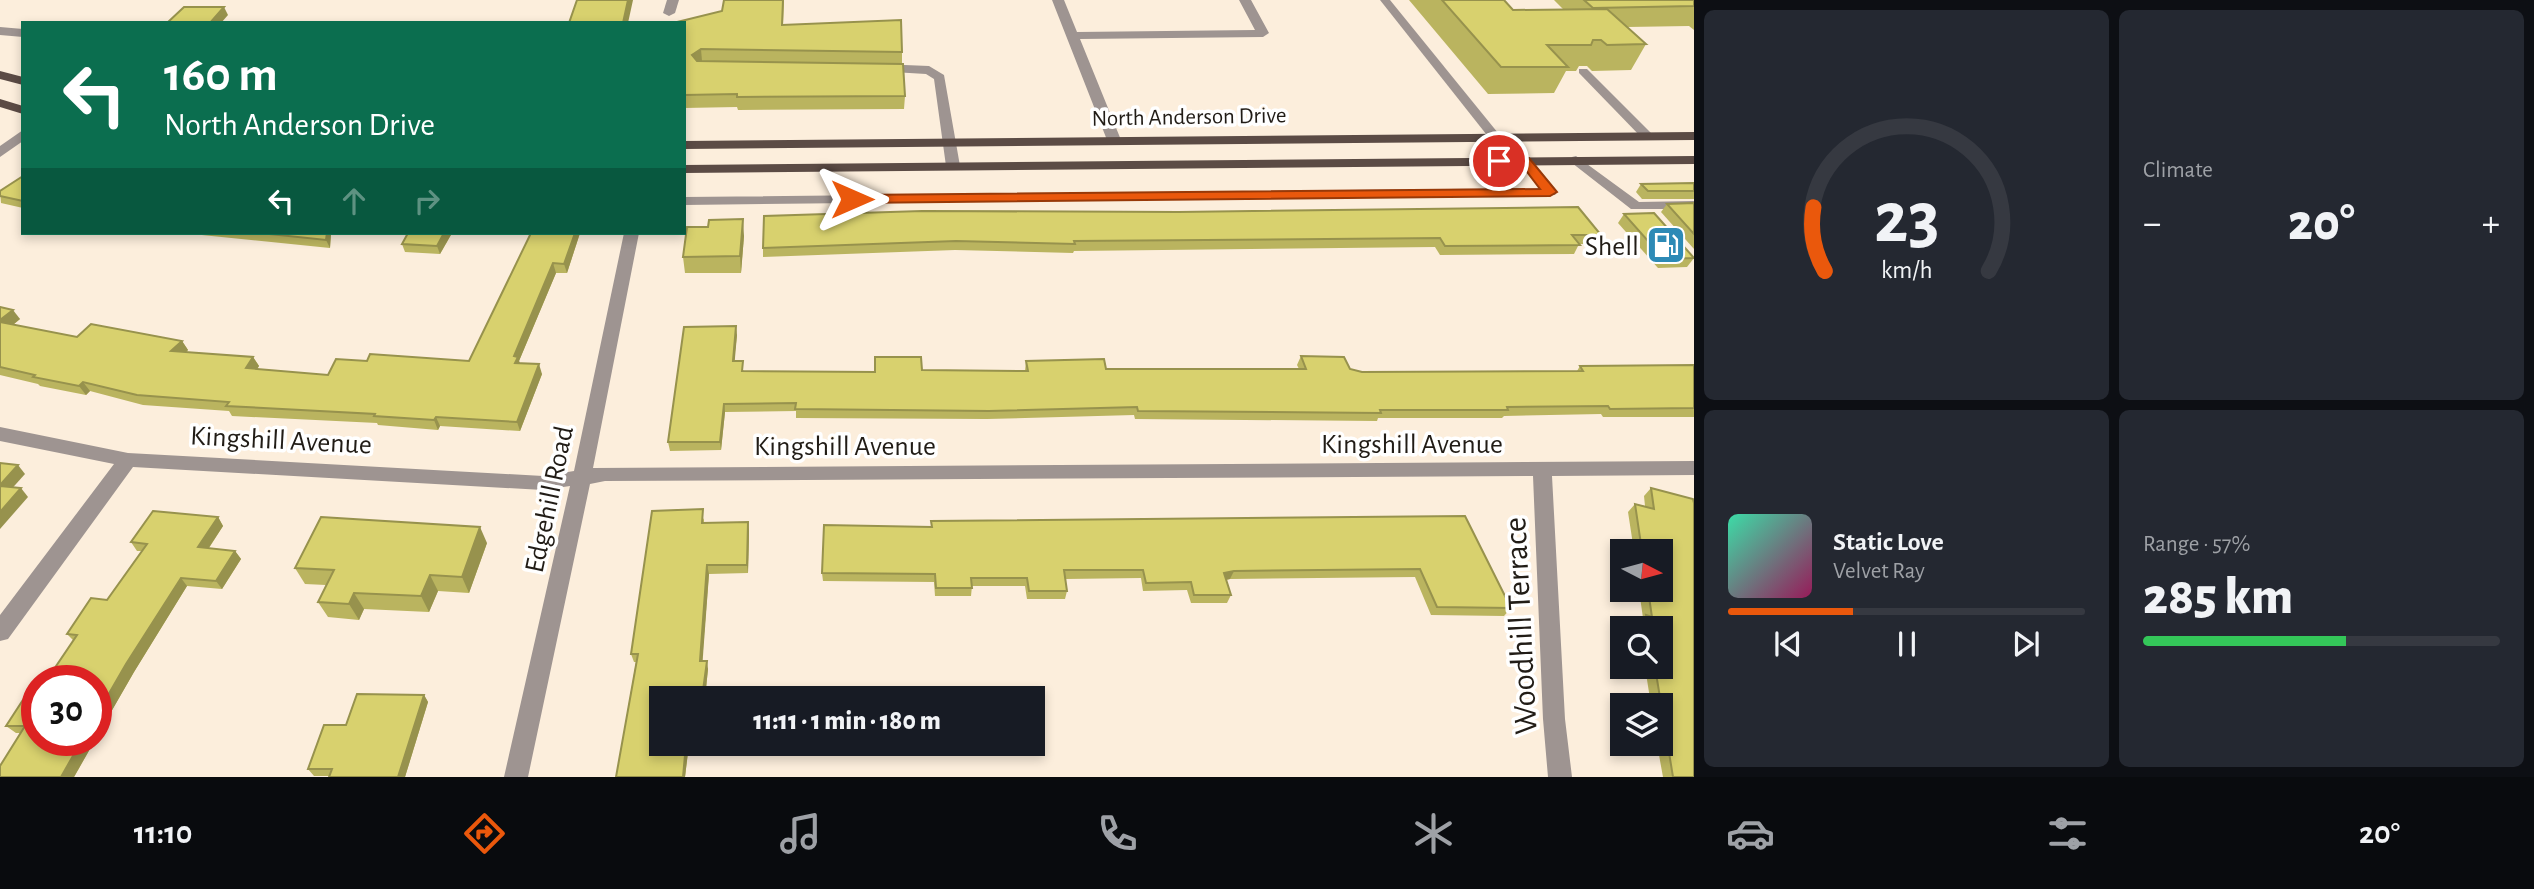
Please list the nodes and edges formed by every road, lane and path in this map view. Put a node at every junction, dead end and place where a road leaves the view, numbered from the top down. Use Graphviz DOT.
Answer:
graph roads {
  1 [pos="673,0"];
  2 [pos="1058,0"];
  3 [pos="1245,0"];
  4 [pos="1385,0"];
  5 [pos="669,13"];
  6 [pos="0,31"];
  7 [pos="21,33"];
  8 [pos="1072,36"];
  9 [pos="864,68"];
  10 [pos="1583,71"];
  11 [pos="0,75"];
  12 [pos="21,80"];
  13 [pos="0,103"];
  14 [pos="21,109"];
  15 [pos="1494,136"];
  16 [pos="1647,136"];
  17 [pos="1694,136"];
  18 [pos="19,140"];
  19 [pos="1114,140"];
  20 [pos="950,141"];
  21 [pos="686,145"];
  22 [pos="0,153"];
  23 [pos="1524,160"];
  24 [pos="1576,160"];
  25 [pos="1694,160"];
  26 [pos="953,166"];
  27 [pos="686,169"];
  28 [pos="686,201"];
  29 [pos="1694,205"];
  30 [pos="1645,206"];
  31 [pos="1661,225"];
  32 [pos="631,235"];
  33 [pos="0,434"];
  34 [pos="128,460"];
  35 [pos="1694,468"];
  36 [pos="1542,470"];
  37 [pos="582,476"];
  38 [pos="0,632"];
  39 [pos="516,777"];
  40 [pos="1560,777"];
  1 -- 5 [label="street"];
  2 -- 8 [label="street"];
  3 -- 8 [label="street"];
  4 -- 15 [label="lane"];
  6 -- 7 [label="street"];
  8 -- 19 [label="street"];
  9 -- 20 [label="street"];
  10 -- 16 [label="lane"];
  11 -- 12 [label="main road"];
  13 -- 14 [label="main road"];
  15 -- 16 [label="main road, North Anderson Drive"];
  15 -- 19 [label="main road, North Anderson Drive"];
  16 -- 17 [label="main road, North Anderson Drive"];
  18 -- 22 [label="street"];
  19 -- 20 [label="main road, North Anderson Drive"];
  20 -- 21 [label="main road, North Anderson Drive"];
  20 -- 26 [label="street"];
  23 -- 24 [label="main road, North Anderson Drive"];
  23 -- 26 [label="main road, North Anderson Drive"];
  23 -- 28 [label="street"];
  24 -- 25 [label="main road, North Anderson Drive"];
  24 -- 30 [label="lane"];
  26 -- 27 [label="main road, North Anderson Drive"];
  29 -- 30 [label="lane"];
  30 -- 31 [label="lane"];
  32 -- 37 [label="street, Edgehill Road"];
  33 -- 34 [label="street, Kingshill Avenue"];
  34 -- 37 [label="street, Kingshill Avenue"];
  34 -- 38 [label="street"];
  35 -- 36 [label="street, Kingshill Avenue"];
  36 -- 37 [label="street, Kingshill Avenue"];
  36 -- 40 [label="street, Woodhill Terrace"];
  37 -- 39 [label="street, Edgehill Road"];
}
